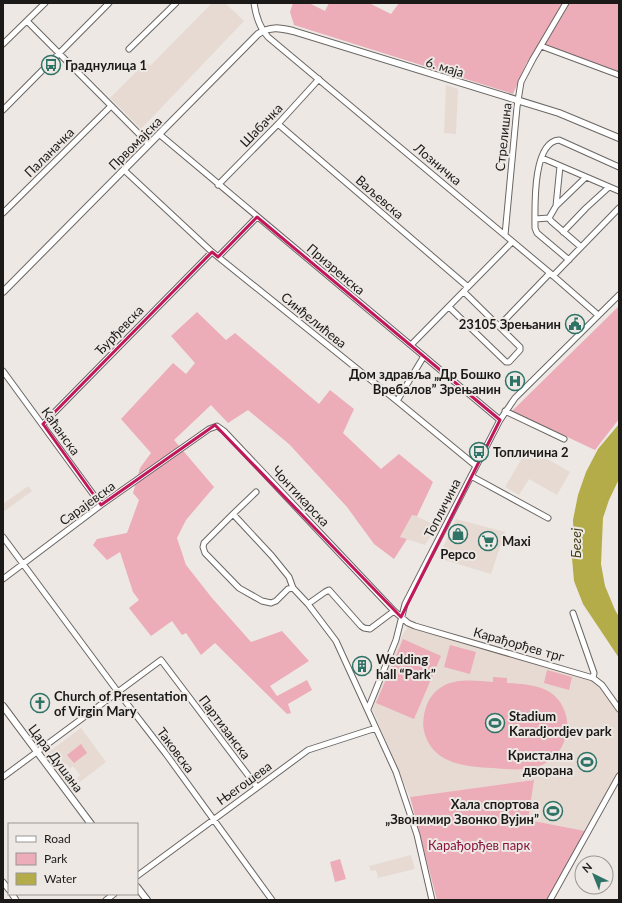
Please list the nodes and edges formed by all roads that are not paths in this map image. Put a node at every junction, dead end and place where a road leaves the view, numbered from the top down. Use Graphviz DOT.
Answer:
graph roads {
  1 [pos="44,3"];
  2 [pos="109,3"];
  3 [pos="176,3"];
  4 [pos="254,3"];
  5 [pos="566,3"];
  6 [pos="27,21"];
  7 [pos="263,31"];
  8 [pos="3,44"];
  9 [pos="541,46"];
  10 [pos="129,49"];
  11 [pos="59,53"];
  12 [pos="619,76"];
  13 [pos="319,79"];
  14 [pos="518,100"];
  15 [pos="111,106"];
  16 [pos="3,110"];
  17 [pos="278,124"];
  18 [pos="159,134"];
  19 [pos="619,138"];
  20 [pos="149,144"];
  21 [pos="542,158"];
  22 [pos="560,166"];
  23 [pos="619,168"];
  24 [pos="124,170"];
  25 [pos="586,177"];
  26 [pos="218,185"];
  27 [pos="609,187"];
  28 [pos="619,191"];
  29 [pos="556,206"];
  30 [pos="619,208"];
  31 [pos="3,213"];
  32 [pos="257,217"];
  33 [pos="549,218"];
  34 [pos="535,219"];
  35 [pos="563,232"];
  36 [pos="505,235"];
  37 [pos="512,242"];
  38 [pos="581,247"];
  39 [pos="212,252"];
  40 [pos="218,257"];
  41 [pos="569,260"];
  42 [pos="552,274"];
  43 [pos="468,287"];
  44 [pos="3,291"];
  45 [pos="464,292"];
  46 [pos="619,295"];
  47 [pos="449,306"];
  48 [pos="598,315"];
  49 [pos="499,326"];
  50 [pos="411,345"];
  51 [pos="424,356"];
  52 [pos="3,370"];
  53 [pos="397,401"];
  54 [pos="505,411"];
  55 [pos="500,420"];
  56 [pos="43,424"];
  57 [pos="564,439"];
  58 [pos="185,446"];
  59 [pos="476,466"];
  60 [pos="471,476"];
  61 [pos="256,492"];
  62 [pos="101,505"];
  63 [pos="233,514"];
  64 [pos="548,518"];
  65 [pos="3,537"];
  66 [pos="22,564"];
  67 [pos="3,579"];
  68 [pos="293,588"];
  69 [pos="308,604"];
  70 [pos="394,611"];
  71 [pos="573,613"];
  72 [pos="401,617"];
  73 [pos="593,678"];
  74 [pos="118,692"];
  75 [pos="3,706"];
  76 [pos="368,709"];
  77 [pos="619,709"];
  78 [pos="376,728"];
  79 [pos="37,752"];
  80 [pos="619,776"];
  81 [pos="3,777"];
  82 [pos="257,787"];
  83 [pos="214,819"];
  84 [pos="90,823"];
  85 [pos="138,875"];
  86 [pos="138,888"];
  87 [pos="147,900"];
  88 [pos="272,900"];
  89 [pos="431,900"];
  90 [pos="550,900"];
  1 -- 6 [label="street"];
  2 -- 11 [label="street"];
  3 -- 10 [label="street"];
  4 -- 7 [label="street"];
  5 -- 9 [label="street, Стрелишна"];
  6 -- 8 [label="street"];
  6 -- 11 [label="street"];
  7 -- 13 [label="street, Лозничка"];
  7 -- 14 [label="street, 6. маја"];
  7 -- 18 [label="street, Првомајска"];
  9 -- 12 [label="street"];
  9 -- 14 [label="street, Стрелишна"];
  11 -- 15 [label="street"];
  11 -- 16 [label="street"];
  13 -- 17 [label="street, Шабачка"];
  13 -- 36 [label="street, Лозничка"];
  14 -- 19 [label="street, 6. маја"];
  14 -- 36 [label="street, Стрелишна"];
  15 -- 20 [label="street"];
  15 -- 31 [label="street, Паланачка"];
  17 -- 26 [label="street, Шабачка"];
  17 -- 43 [label="street, Ваљевска"];
  18 -- 20 [label="street, Првомајска"];
  18 -- 26 [label="street, Призренска"];
  20 -- 24 [label="street, Првомајска"];
  21 -- 22 [label="street"];
  21 -- 23 [label="street"];
  21 -- 34 [label="street"];
  22 -- 25 [label="street"];
  22 -- 29 [label="street"];
  24 -- 39 [label="street, Синђелићева"];
  24 -- 44 [label="street, Првомајска"];
  25 -- 27 [label="street"];
  25 -- 29 [label="street"];
  26 -- 32 [label="street, Призренска"];
  27 -- 28 [label="street"];
  27 -- 35 [label="street"];
  29 -- 33 [label="street"];
  30 -- 38 [label="street"];
  32 -- 40 [label="street"];
  32 -- 50 [label="street, Призренска"];
  33 -- 34 [label="street"];
  33 -- 35 [label="street"];
  34 -- 41 [label="street"];
  35 -- 38 [label="street"];
  36 -- 37 [label="street, Лозничка"];
  37 -- 42 [label="street, Лозничка"];
  37 -- 43 [label="street"];
  38 -- 41 [label="street"];
  39 -- 40 [label="street, Синђелићева"];
  39 -- 56 [label="street, Ђурђевска"];
  40 -- 53 [label="street, Синђелићева"];
  41 -- 42 [label="street"];
  42 -- 48 [label="street, Лозничка"];
  42 -- 49 [label="street"];
  43 -- 45 [label="street"];
  45 -- 47 [label="street"];
  45 -- 49 [label="street"];
  46 -- 48 [label="street, Топличина"];
  47 -- 49 [label="street"];
  47 -- 50 [label="street"];
  48 -- 54 [label="street, Топличина"];
  50 -- 51 [label="street, Призренска"];
  51 -- 53 [label="street"];
  51 -- 55 [label="street, Призренска"];
  52 -- 56 [label="street, Каћанска"];
  53 -- 59 [label="street, Синђелићева"];
  54 -- 55 [label="street, Топличина"];
  54 -- 57 [label="street"];
  55 -- 59 [label="street, Топличина"];
  56 -- 62 [label="street, Каћанска"];
  58 -- 62 [label="street, Сарајевска"];
  58 -- 70 [label="street, Чонтикарска"];
  59 -- 60 [label="street, Топличина"];
  60 -- 64 [label="street"];
  60 -- 72 [label="street, Топличина"];
  61 -- 63 [label="street"];
  62 -- 66 [label="street, Сарајевска"];
  63 -- 68 [label="street"];
  63 -- 68 [label="street"];
  65 -- 66 [label="street, Таковска"];
  66 -- 67 [label="street, Сарајевска"];
  66 -- 74 [label="street, Таковска"];
  68 -- 69 [label="street"];
  69 -- 70 [label="street"];
  69 -- 76 [label="street"];
  70 -- 72 [label="street, Карађорђев трг"];
  71 -- 73 [label="street"];
  72 -- 73 [label="street, Карађорђев трг"];
  72 -- 76 [label="street"];
  73 -- 77 [label="street, Карађорђев трг"];
  74 -- 79 [label="street"];
  74 -- 82 [label="street, Партизанска"];
  74 -- 83 [label="street, Таковска"];
  75 -- 79 [label="street, Цара Душана"];
  76 -- 78 [label="street"];
  78 -- 82 [label="street, Његошева"];
  78 -- 89 [label="street"];
  79 -- 81 [label="street"];
  79 -- 84 [label="street, Цара Душана"];
  80 -- 90 [label="street"];
  82 -- 83 [label="street, Његошева"];
  83 -- 85 [label="street, Његошева"];
  83 -- 88 [label="street, Таковска"];
  86 -- 87 [label="street"];
}
